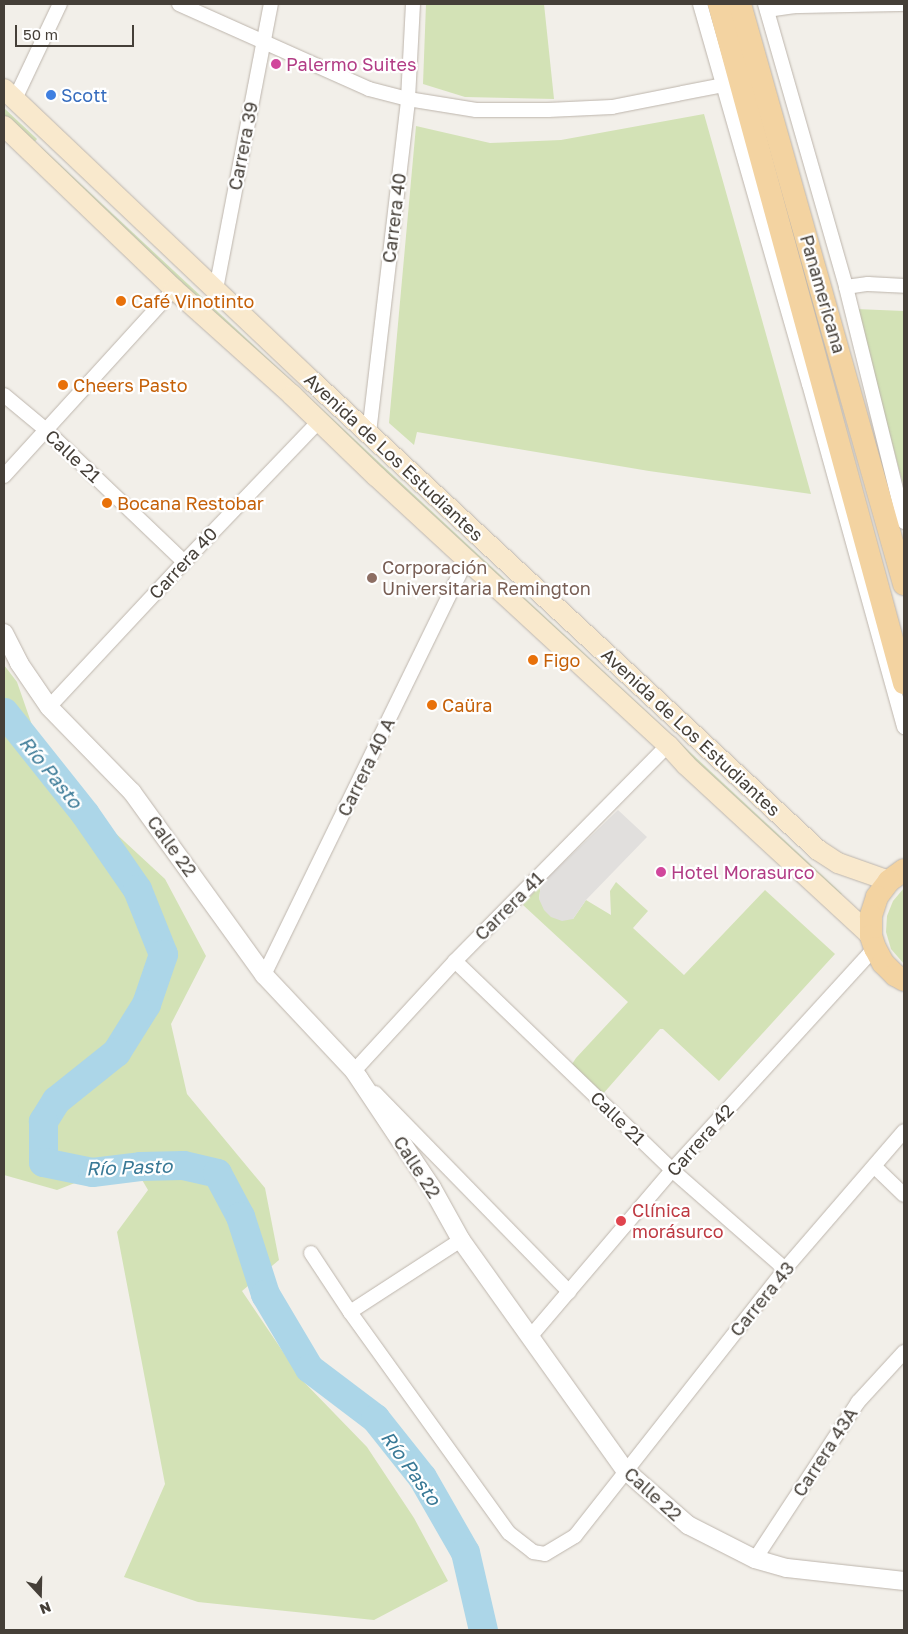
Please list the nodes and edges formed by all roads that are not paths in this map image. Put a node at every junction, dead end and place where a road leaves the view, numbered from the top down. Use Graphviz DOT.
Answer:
graph roads {
  1 [pos="60,4"];
  2 [pos="179,4"];
  3 [pos="271,4"];
  4 [pos="413,4"];
  5 [pos="700,4"];
  6 [pos="719,4"];
  7 [pos="740,4"];
  8 [pos="795,5"];
  9 [pos="766,7"];
  10 [pos="902,7"];
  11 [pos="263,42"];
  12 [pos="723,85"];
  13 [pos="9,94"];
  14 [pos="408,99"];
  15 [pos="5,132"];
  16 [pos="73,153"];
  17 [pos="56,175"];
  18 [pos="822,202"];
  19 [pos="801,213"];
  20 [pos="904,286"];
  21 [pos="846,287"];
  22 [pos="174,289"];
  23 [pos="216,289"];
  24 [pos="816,382"];
  25 [pos="4,395"];
  26 [pos="320,420"];
  27 [pos="45,429"];
  28 [pos="369,433"];
  29 [pos="4,476"];
  30 [pos="900,494"];
  31 [pos="904,522"];
  32 [pos="467,559"];
  33 [pos="184,562"];
  34 [pos="904,584"];
  35 [pos="4,633"];
  36 [pos="904,683"];
  37 [pos="49,707"];
  38 [pos="904,727"];
  39 [pos="668,745"];
  40 [pos="897,876"];
  41 [pos="873,942"];
  42 [pos="455,961"];
  43 [pos="264,975"];
  44 [pos="904,980"];
  45 [pos="354,1071"];
  46 [pos="904,1131"];
  47 [pos="875,1167"];
  48 [pos="672,1170"];
  49 [pos="904,1195"];
  50 [pos="461,1240"];
  51 [pos="311,1254"];
  52 [pos="785,1269"];
  53 [pos="569,1292"];
  54 [pos="350,1312"];
  55 [pos="530,1337"];
  56 [pos="904,1352"];
  57 [pos="625,1470"];
  58 [pos="755,1559"];
  59 [pos="904,1582"];
  1 -- 13 [label="street"];
  2 -- 11 [label="street"];
  3 -- 11 [label="street, Carrera 39"];
  4 -- 14 [label="street, Carrera 40"];
  5 -- 12 [label="street"];
  6 -- 24 [label="main road"];
  7 -- 19 [label="main road, Panamericana"];
  8 -- 9 [label="street"];
  8 -- 10 [label="street"];
  9 -- 18 [label="street"];
  11 -- 14 [label="street"];
  11 -- 23 [label="street, Carrera 39"];
  12 -- 14 [label="street"];
  12 -- 24 [label="street"];
  13 -- 16 [label="main road, Avenida de Los Estudiantes"];
  14 -- 28 [label="street, Carrera 40"];
  15 -- 17 [label="main road, Avenida de Los Estudiantes"];
  16 -- 17 [label="main road"];
  16 -- 23 [label="main road, Avenida de Los Estudiantes"];
  17 -- 22 [label="main road, Avenida de Los Estudiantes"];
  18 -- 19 [label="street"];
  18 -- 21 [label="street"];
  19 -- 34 [label="main road, Panamericana"];
  20 -- 21 [label="street"];
  21 -- 30 [label="street"];
  22 -- 26 [label="main road, Avenida de Los Estudiantes"];
  22 -- 27 [label="street"];
  23 -- 28 [label="main road, Avenida de Los Estudiantes"];
  24 -- 36 [label="main road"];
  24 -- 38 [label="street"];
  25 -- 27 [label="street, Calle 21"];
  26 -- 32 [label="main road, Avenida de Los Estudiantes"];
  26 -- 33 [label="street, Carrera 40"];
  27 -- 29 [label="street"];
  27 -- 33 [label="street, Calle 21"];
  28 -- 40 [label="main road, Avenida de Los Estudiantes"];
  30 -- 31 [label="street"];
  32 -- 39 [label="main road, Avenida de Los Estudiantes"];
  32 -- 43 [label="street, Carrera 40 A"];
  33 -- 37 [label="street, Carrera 40"];
  35 -- 37 [label="street, Calle 22"];
  37 -- 43 [label="street, Calle 22"];
  39 -- 41 [label="main road, Avenida de Los Estudiantes"];
  39 -- 42 [label="street, Carrera 41"];
  40 -- 41 [label="main road"];
  41 -- 44 [label="main road"];
  41 -- 48 [label="street, Carrera 42"];
  42 -- 45 [label="street, Carrera 41"];
  42 -- 48 [label="street, Calle 21"];
  43 -- 45 [label="street, Calle 22"];
  45 -- 50 [label="street, Calle 22"];
  45 -- 53 [label="street"];
  46 -- 47 [label="street, Carrera 43"];
  47 -- 49 [label="street"];
  47 -- 52 [label="street, Carrera 43"];
  48 -- 52 [label="street, Calle 21"];
  48 -- 53 [label="street, Carrera 42"];
  50 -- 54 [label="street"];
  50 -- 55 [label="street, Calle 22"];
  51 -- 54 [label="street, Carrera 43"];
  52 -- 57 [label="street, Carrera 43"];
  53 -- 55 [label="street, Carrera 42"];
  54 -- 57 [label="street, Carrera 43"];
  55 -- 57 [label="street, Calle 22"];
  56 -- 58 [label="street, Carrera 43A"];
  57 -- 58 [label="street, Calle 22"];
  58 -- 59 [label="street, Calle 22"];
}
